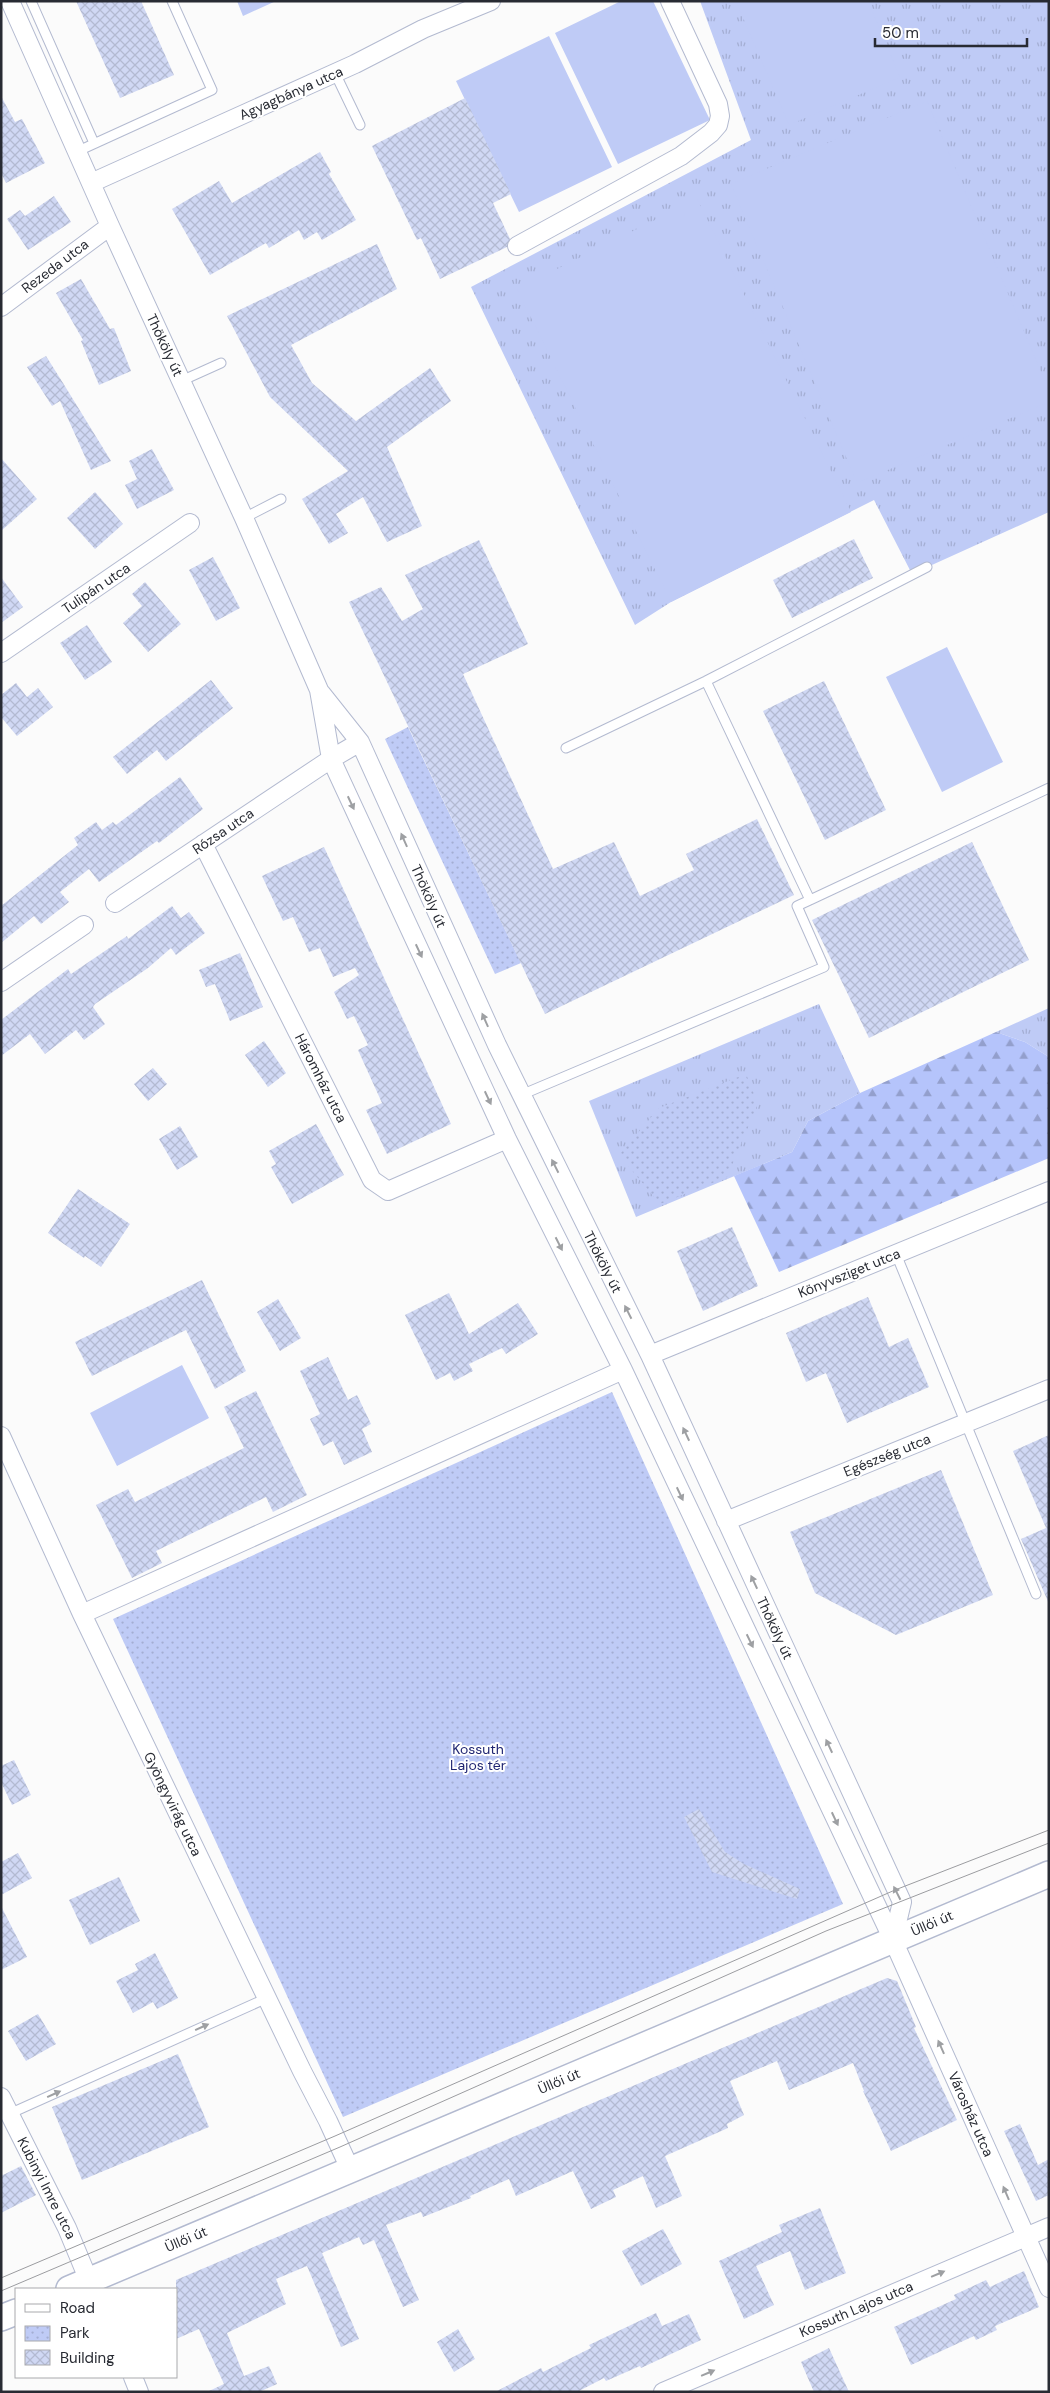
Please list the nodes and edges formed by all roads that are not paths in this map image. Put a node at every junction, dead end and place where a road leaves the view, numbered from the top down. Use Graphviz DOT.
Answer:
graph roads {
  1 [pos="10,1"];
  2 [pos="31,1"];
  3 [pos="172,1"];
  4 [pos="490,1"];
  5 [pos="670,1"];
  6 [pos="335,73"];
  7 [pos="360,125"];
  8 [pos="94,143"];
  9 [pos="76,152"];
  10 [pos="90,183"];
  11 [pos="110,226"];
  12 [pos="517,246"];
  13 [pos="1,307"];
  14 [pos="221,363"];
  15 [pos="182,381"];
  16 [pos="281,499"];
  17 [pos="244,518"];
  18 [pos="190,523"];
  19 [pos="926,567"];
  20 [pos="1,653"];
  21 [pos="706,681"];
  22 [pos="319,690"];
  23 [pos="360,742"];
  24 [pos="566,748"];
  25 [pos="331,759"];
  26 [pos="1049,788"];
  27 [pos="203,844"];
  28 [pos="810,900"];
  29 [pos="115,903"];
  30 [pos="84,924"];
  31 [pos="1,982"];
  32 [pos="521,1095"];
  33 [pos="507,1139"];
  34 [pos="1049,1191"];
  35 [pos="896,1254"];
  36 [pos="650,1355"];
  37 [pos="622,1370"];
  38 [pos="1049,1389"];
  39 [pos="966,1424"];
  40 [pos="1,1436"];
  41 [pos="726,1521"];
  42 [pos="1036,1594"];
  43 [pos="82,1614"];
  44 [pos="846,1781"];
  45 [pos="822,1792"];
  46 [pos="1049,1874"];
  47 [pos="893,1940"];
  48 [pos="267,1998"];
  49 [pos="1,2097"];
  50 [pos="9,2114"];
  51 [pos="350,2169"];
  52 [pos="1049,2227"];
  53 [pos="1025,2237"];
  54 [pos="85,2285"];
  55 [pos="1049,2288"];
  56 [pos="15,2312"];
  57 [pos="1,2318"];
  58 [pos="133,2378"];
  59 [pos="139,2392"];
  60 [pos="663,2392"];
  1 -- 9 [label="street, Thököly út"];
  2 -- 8 [label="lane"];
  3 -- 8 [label="lane"];
  4 -- 6 [label="street, Agyagbánya utca"];
  5 -- 12 [label="street"];
  6 -- 7 [label="lane"];
  6 -- 10 [label="street, Agyagbánya utca"];
  8 -- 9 [label="lane"];
  9 -- 10 [label="street, Thököly út"];
  10 -- 11 [label="street, Thököly út"];
  11 -- 13 [label="street, Rezeda utca"];
  11 -- 15 [label="street, Thököly út"];
  14 -- 15 [label="lane"];
  15 -- 17 [label="street, Thököly út"];
  16 -- 17 [label="lane"];
  17 -- 22 [label="street, Thököly út"];
  18 -- 20 [label="street, Tulipán utca"];
  19 -- 21 [label="lane"];
  21 -- 24 [label="lane"];
  21 -- 28 [label="lane"];
  22 -- 23 [label="street, Thököly út"];
  22 -- 25 [label="street, Thököly út"];
  23 -- 25 [label="street"];
  32 -- 23 [label="street, Thököly út, one-way"];
  25 -- 27 [label="street, Rózsa utca"];
  25 -- 33 [label="street, Thököly út, one-way"];
  26 -- 28 [label="lane"];
  27 -- 29 [label="street, Rózsa utca"];
  27 -- 33 [label="street, Háromház utca"];
  28 -- 32 [label="lane"];
  30 -- 31 [label="street"];
  36 -- 32 [label="street, Thököly út, one-way"];
  33 -- 37 [label="street, Thököly út, one-way"];
  34 -- 35 [label="street, Könyvsziget utca"];
  35 -- 36 [label="street, Könyvsziget utca"];
  35 -- 39 [label="lane"];
  41 -- 36 [label="street, Thököly út, one-way"];
  37 -- 43 [label="street"];
  37 -- 45 [label="street, Thököly út, one-way"];
  38 -- 39 [label="street, Egészség utca"];
  39 -- 41 [label="street, Egészség utca"];
  39 -- 42 [label="lane"];
  40 -- 43 [label="street, Gyöngyvirág utca"];
  44 -- 41 [label="street, Thököly út, one-way"];
  43 -- 48 [label="street, Gyöngyvirág utca"];
  44 -- 45 [label="street"];
  47 -- 44 [label="street, Thököly út, one-way"];
  45 -- 47 [label="street, Thököly út, one-way"];
  46 -- 47 [label="main road, Üllői út"];
  47 -- 51 [label="main road, Üllői út"];
  53 -- 47 [label="street, Városház utca, one-way"];
  50 -- 48 [label="lane, one-way"];
  48 -- 51 [label="street, Gyöngyvirág utca"];
  49 -- 50 [label="street, Kubinyi Imre utca"];
  50 -- 54 [label="street, Kubinyi Imre utca"];
  51 -- 54 [label="main road, Üllői út"];
  52 -- 53 [label="street, Kossuth Lajos utca"];
  53 -- 55 [label="street, Városház utca"];
  60 -- 53 [label="street, Kossuth Lajos utca, one-way"];
  56 -- 57 [label="main road"];
  58 -- 59 [label="street"];
}
